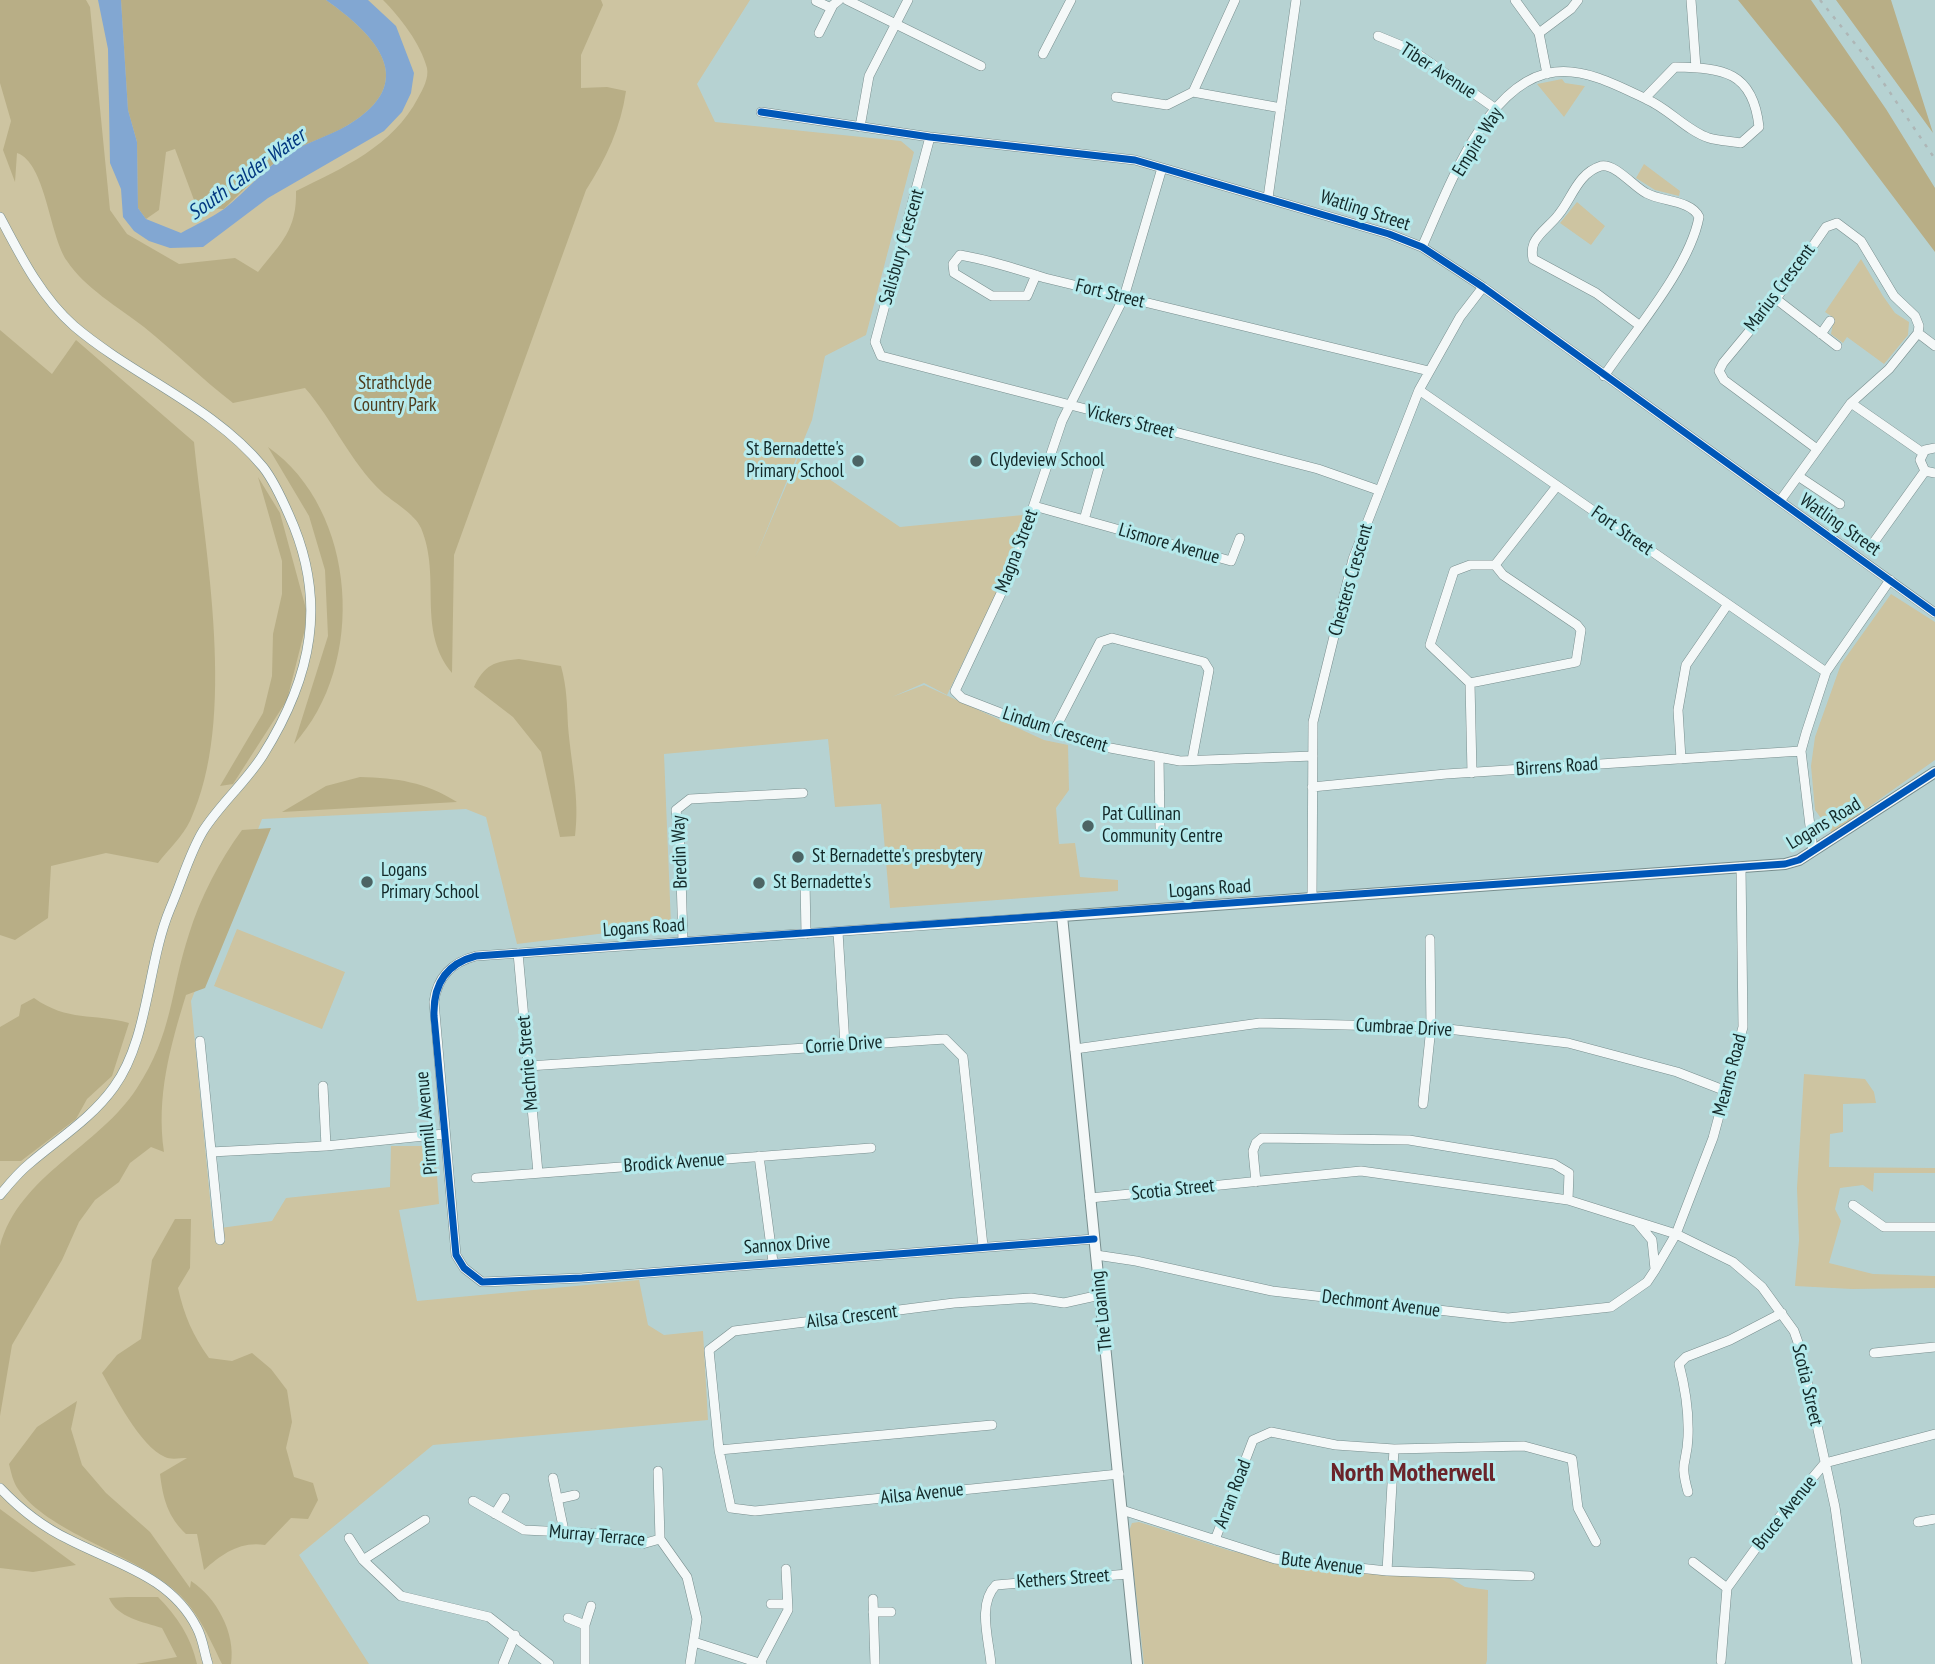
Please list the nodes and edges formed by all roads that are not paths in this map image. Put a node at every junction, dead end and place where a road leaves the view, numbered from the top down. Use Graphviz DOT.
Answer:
graph roads {
  1 [pos="839,0"];
  2 [pos="847,0"];
  3 [pos="908,0"];
  4 [pos="1071,0"];
  5 [pos="1235,0"];
  6 [pos="1296,0"];
  7 [pos="1515,0"];
  8 [pos="1578,0"];
  9 [pos="1691,0"];
  10 [pos="816,1"];
  11 [pos="831,8"];
  12 [pos="897,23"];
  13 [pos="819,33"];
  14 [pos="1539,33"];
  15 [pos="1378,36"];
  16 [pos="1042,54"];
  17 [pos="981,66"];
  18 [pos="1696,68"];
  19 [pos="1547,74"];
  20 [pos="1193,92"];
  21 [pos="1116,97"];
  22 [pos="1645,98"];
  23 [pos="1281,108"];
  24 [pos="1496,109"];
  25 [pos="761,112"];
  26 [pos="860,127"];
  27 [pos="930,136"];
  28 [pos="1162,168"];
  29 [pos="1268,198"];
  30 [pos="0,217"];
  31 [pos="1422,247"];
  32 [pos="1036,275"];
  33 [pos="1483,287"];
  34 [pos="1124,297"];
  35 [pos="1776,299"];
  36 [pos="1830,321"];
  37 [pos="1639,325"];
  38 [pos="1918,332"];
  39 [pos="1821,334"];
  40 [pos="1837,346"];
  41 [pos="1935,346"];
  42 [pos="881,356"];
  43 [pos="1429,371"];
  44 [pos="1604,376"];
  45 [pos="1419,390"];
  46 [pos="1851,403"];
  47 [pos="1069,407"];
  48 [pos="1935,448"];
  49 [pos="1817,449"];
  50 [pos="1923,453"];
  51 [pos="1100,464"];
  52 [pos="1930,472"];
  53 [pos="1798,476"];
  54 [pos="1557,486"];
  55 [pos="1378,490"];
  56 [pos="1780,502"];
  57 [pos="1840,504"];
  58 [pos="1034,506"];
  59 [pos="1084,520"];
  60 [pos="1240,538"];
  61 [pos="1874,542"];
  62 [pos="1495,565"];
  63 [pos="1890,580"];
  64 [pos="1728,604"];
  65 [pos="1935,613"];
  66 [pos="1826,672"];
  67 [pos="1470,683"];
  68 [pos="956,691"];
  69 [pos="1054,731"];
  70 [pos="1801,751"];
  71 [pos="1313,756"];
  72 [pos="1159,757"];
  73 [pos="1681,759"];
  74 [pos="1192,760"];
  75 [pos="1935,772"];
  76 [pos="1472,773"];
  77 [pos="1312,787"];
  78 [pos="803,793"];
  79 [pos="1160,830"];
  80 [pos="1813,851"];
  81 [pos="1741,867"];
  82 [pos="805,880"];
  83 [pos="1312,898"];
  84 [pos="1062,916"];
  85 [pos="838,932"];
  86 [pos="806,934"];
  87 [pos="1430,939"];
  88 [pos="683,941"];
  89 [pos="518,953"];
  90 [pos="461,961"];
  91 [pos="1431,1027"];
  92 [pos="845,1045"];
  93 [pos="1075,1049"];
  94 [pos="190,1051"];
  95 [pos="528,1066"];
  96 [pos="324,1086"];
  97 [pos="1726,1091"];
  98 [pos="1423,1104"];
  99 [pos="444,1134"];
  100 [pos="326,1146"];
  101 [pos="871,1148"];
  102 [pos="211,1152"];
  103 [pos="759,1156"];
  104 [pos="538,1174"];
  105 [pos="476,1178"];
  106 [pos="1256,1182"];
  107 [pos="0,1195"];
  108 [pos="1090,1198"];
  109 [pos="1568,1200"];
  110 [pos="1853,1205"];
  111 [pos="1633,1219"];
  112 [pos="1935,1227"];
  113 [pos="1676,1234"];
  114 [pos="1094,1239"];
  115 [pos="220,1240"];
  116 [pos="983,1246"];
  117 [pos="1096,1255"];
  118 [pos="773,1262"];
  119 [pos="1655,1270"];
  120 [pos="482,1282"];
  121 [pos="1100,1295"];
  122 [pos="1782,1312"];
  123 [pos="1935,1347"];
  124 [pos="1874,1353"];
  125 [pos="992,1425"];
  126 [pos="1935,1434"];
  127 [pos="719,1450"];
  128 [pos="1394,1450"];
  129 [pos="1825,1463"];
  130 [pos="659,1471"];
  131 [pos="1119,1474"];
  132 [pos="553,1478"];
  133 [pos="0,1488"];
  134 [pos="1688,1492"];
  135 [pos="575,1495"];
  136 [pos="505,1498"];
  137 [pos="557,1499"];
  138 [pos="473,1501"];
  139 [pos="728,1503"];
  140 [pos="1122,1510"];
  141 [pos="495,1514"];
  142 [pos="1935,1519"];
  143 [pos="425,1520"];
  144 [pos="1918,1522"];
  145 [pos="564,1531"];
  146 [pos="349,1538"];
  147 [pos="660,1539"];
  148 [pos="1215,1540"];
  149 [pos="1596,1542"];
  150 [pos="363,1560"];
  151 [pos="1693,1562"];
  152 [pos="786,1569"];
  153 [pos="1387,1571"];
  154 [pos="1128,1574"];
  155 [pos="1530,1577"];
  156 [pos="1727,1588"];
  157 [pos="873,1599"];
  158 [pos="771,1604"];
  159 [pos="788,1604"];
  160 [pos="591,1606"];
  161 [pos="873,1612"];
  162 [pos="891,1612"];
  163 [pos="568,1618"];
  164 [pos="585,1625"];
  165 [pos="515,1635"];
  166 [pos="694,1642"];
  167 [pos="1721,1661"];
  168 [pos="208,1664"];
  169 [pos="503,1664"];
  170 [pos="549,1664"];
  171 [pos="585,1664"];
  172 [pos="690,1664"];
  173 [pos="761,1664"];
  174 [pos="875,1664"];
  175 [pos="991,1664"];
  176 [pos="1137,1664"];
  177 [pos="1857,1664"];
  1 -- 11 [label="street"];
  2 -- 12 [label="street"];
  3 -- 12 [label="street"];
  4 -- 16 [label="street"];
  5 -- 20 [label="street"];
  6 -- 23 [label="street"];
  7 -- 14 [label="street"];
  8 -- 14 [label="street"];
  9 -- 18 [label="street"];
  10 -- 11 [label="street"];
  11 -- 13 [label="street"];
  12 -- 17 [label="street"];
  12 -- 26 [label="street"];
  14 -- 19 [label="street"];
  15 -- 24 [label="street, Tiber Avenue"];
  18 -- 22 [label="street, Empire Way"];
  18 -- 22 [label="street, Empire Way"];
  19 -- 22 [label="street, Empire Way"];
  19 -- 24 [label="street, Empire Way"];
  20 -- 21 [label="street"];
  20 -- 23 [label="street"];
  23 -- 29 [label="street"];
  24 -- 31 [label="street, Empire Way"];
  25 -- 26 [label="street, Watling Street"];
  26 -- 27 [label="street, Watling Street"];
  27 -- 28 [label="street, Watling Street"];
  27 -- 42 [label="street, Salisbury Crescent"];
  28 -- 29 [label="street, Watling Street"];
  28 -- 34 [label="street, Magna Street"];
  29 -- 31 [label="street, Watling Street"];
  30 -- 107 [label="street"];
  31 -- 33 [label="street, Watling Street"];
  32 -- 32 [label="street, Fort Street"];
  32 -- 34 [label="street, Fort Street"];
  33 -- 43 [label="street, Chesters Crescent"];
  33 -- 44 [label="street, Watling Street"];
  34 -- 43 [label="street, Fort Street"];
  34 -- 47 [label="street, Magna Street"];
  35 -- 38 [label="street, Marius Crescent"];
  35 -- 39 [label="street"];
  35 -- 49 [label="street, Marius Crescent"];
  36 -- 39 [label="street"];
  37 -- 37 [label="street"];
  37 -- 44 [label="street"];
  38 -- 41 [label="street, Marius Crescent"];
  38 -- 46 [label="street"];
  39 -- 40 [label="street"];
  42 -- 47 [label="street, Vickers Street"];
  43 -- 45 [label="street, Chesters Crescent"];
  44 -- 56 [label="street, Watling Street"];
  45 -- 54 [label="street, Fort Street"];
  45 -- 55 [label="street, Chesters Crescent"];
  46 -- 49 [label="street"];
  46 -- 50 [label="street"];
  47 -- 55 [label="street, Vickers Street"];
  47 -- 58 [label="street, Magna Street"];
  48 -- 50 [label="street"];
  49 -- 53 [label="street"];
  50 -- 52 [label="street"];
  51 -- 59 [label="street"];
  52 -- 61 [label="street"];
  53 -- 56 [label="street"];
  53 -- 57 [label="street"];
  54 -- 62 [label="street"];
  54 -- 64 [label="street, Fort Street"];
  55 -- 71 [label="street, Chesters Crescent"];
  56 -- 63 [label="street, Watling Street"];
  58 -- 59 [label="street, Lismore Avenue"];
  58 -- 68 [label="street, Magna Street"];
  59 -- 60 [label="street, Lismore Avenue"];
  62 -- 67 [label="street"];
  62 -- 67 [label="street"];
  63 -- 65 [label="street, Watling Street"];
  63 -- 66 [label="street"];
  64 -- 66 [label="street, Fort Street"];
  64 -- 73 [label="street"];
  66 -- 70 [label="street"];
  67 -- 76 [label="street"];
  68 -- 69 [label="street, Lindum Crescent"];
  69 -- 72 [label="street, Lindum Crescent"];
  69 -- 74 [label="street"];
  70 -- 73 [label="street, Birrens Road"];
  70 -- 80 [label="street"];
  71 -- 74 [label="street, Lindum Crescent"];
  71 -- 77 [label="street, Chesters Crescent"];
  72 -- 74 [label="street, Lindum Crescent"];
  72 -- 79 [label="street"];
  73 -- 76 [label="street, Birrens Road"];
  75 -- 80 [label="street, Logans Road"];
  76 -- 77 [label="street, Birrens Road"];
  77 -- 83 [label="street, Chesters Crescent"];
  78 -- 88 [label="street, Bredin Way"];
  80 -- 81 [label="street, Logans Road"];
  81 -- 83 [label="street, Logans Road"];
  81 -- 97 [label="street, Mearns Road"];
  82 -- 86 [label="street"];
  83 -- 84 [label="street, Logans Road"];
  84 -- 85 [label="street, Logans Road"];
  84 -- 93 [label="street, The Loaning"];
  85 -- 86 [label="street, Logans Road"];
  85 -- 92 [label="street"];
  86 -- 88 [label="street, Logans Road"];
  87 -- 91 [label="street"];
  88 -- 89 [label="street, Logans Road"];
  89 -- 90 [label="street, Logans Road"];
  89 -- 95 [label="street, Machrie Street"];
  90 -- 99 [label="street, Pirnmill Avenue"];
  91 -- 93 [label="street, Cumbrae Drive"];
  91 -- 97 [label="street, Cumbrae Drive"];
  91 -- 98 [label="street"];
  92 -- 95 [label="street, Corrie Drive"];
  92 -- 116 [label="street, Corrie Drive"];
  93 -- 108 [label="street, The Loaning"];
  94 -- 102 [label="street"];
  95 -- 104 [label="street, Machrie Street"];
  96 -- 100 [label="street"];
  97 -- 113 [label="street, Mearns Road"];
  99 -- 100 [label="street"];
  99 -- 120 [label="street, Pirnmill Avenue"];
  100 -- 102 [label="street"];
  101 -- 103 [label="street, Brodick Avenue"];
  102 -- 115 [label="street"];
  103 -- 104 [label="street, Brodick Avenue"];
  103 -- 118 [label="street"];
  104 -- 105 [label="street, Brodick Avenue"];
  106 -- 108 [label="street, Scotia Street"];
  106 -- 109 [label="street, Scotia Street"];
  106 -- 109 [label="street"];
  108 -- 114 [label="street, The Loaning"];
  109 -- 111 [label="street, Scotia Street"];
  110 -- 112 [label="street"];
  111 -- 113 [label="street, Scotia Street"];
  111 -- 119 [label="street"];
  113 -- 119 [label="street, Dechmont Avenue"];
  113 -- 122 [label="street, Scotia Street"];
  114 -- 116 [label="street, Sannox Drive"];
  114 -- 117 [label="street, The Loaning"];
  116 -- 118 [label="street, Sannox Drive"];
  117 -- 119 [label="street, Dechmont Avenue"];
  117 -- 121 [label="street, The Loaning"];
  118 -- 120 [label="street, Sannox Drive"];
  121 -- 127 [label="street, Ailsa Crescent"];
  121 -- 131 [label="street, The Loaning"];
  122 -- 129 [label="street, Scotia Street"];
  122 -- 134 [label="street"];
  123 -- 124 [label="street"];
  125 -- 127 [label="street"];
  126 -- 129 [label="street, Bruce Avenue"];
  127 -- 139 [label="street, Ailsa Crescent"];
  128 -- 148 [label="street, Arran Road"];
  128 -- 149 [label="street, Arran Road"];
  128 -- 153 [label="street"];
  129 -- 156 [label="street, Bruce Avenue"];
  129 -- 177 [label="street, Scotia Street"];
  130 -- 147 [label="street"];
  131 -- 139 [label="street, Ailsa Avenue"];
  131 -- 140 [label="street, The Loaning"];
  132 -- 137 [label="street"];
  133 -- 168 [label="street"];
  135 -- 137 [label="street"];
  136 -- 141 [label="street"];
  137 -- 145 [label="street"];
  138 -- 141 [label="street, Murray Terrace"];
  140 -- 148 [label="street, Bute Avenue"];
  140 -- 154 [label="street, The Loaning"];
  141 -- 145 [label="street, Murray Terrace"];
  142 -- 144 [label="street"];
  143 -- 150 [label="street"];
  145 -- 147 [label="street, Murray Terrace"];
  146 -- 150 [label="street"];
  147 -- 166 [label="street"];
  148 -- 153 [label="street, Bute Avenue"];
  150 -- 165 [label="street"];
  151 -- 156 [label="street"];
  152 -- 159 [label="street"];
  153 -- 155 [label="street, Bute Avenue"];
  154 -- 175 [label="street, Kethers Street"];
  154 -- 176 [label="street, The Loaning"];
  156 -- 167 [label="street"];
  157 -- 161 [label="street"];
  158 -- 159 [label="street"];
  159 -- 173 [label="street"];
  160 -- 164 [label="street"];
  161 -- 162 [label="street"];
  161 -- 174 [label="street"];
  163 -- 164 [label="street"];
  164 -- 171 [label="street"];
  165 -- 169 [label="street"];
  165 -- 170 [label="street"];
  166 -- 172 [label="street"];
  166 -- 173 [label="street"];
}
